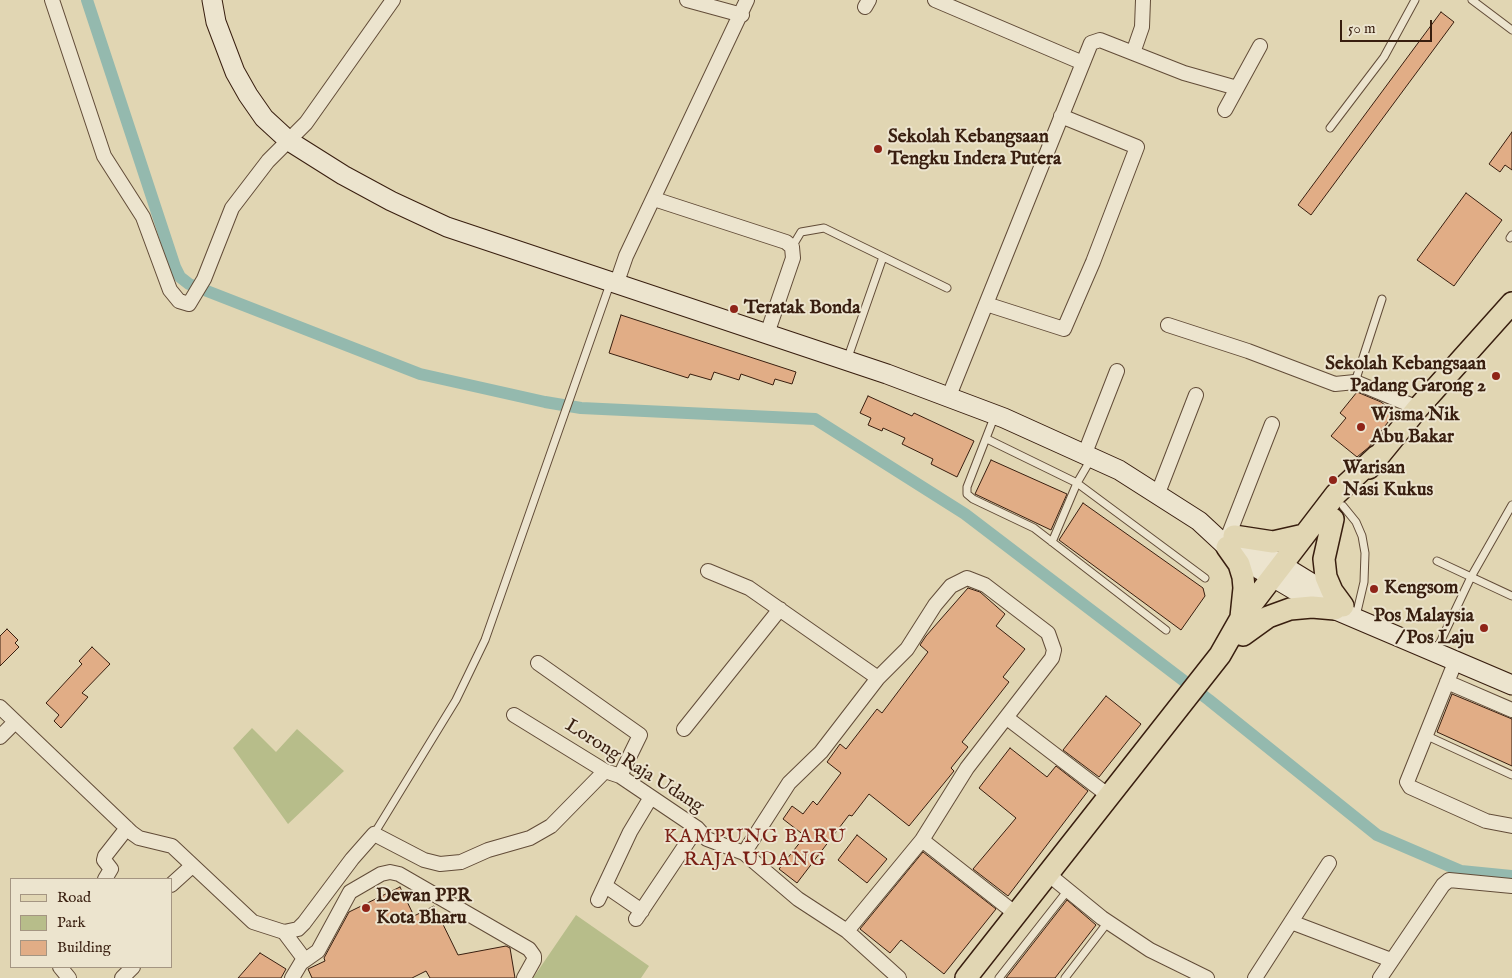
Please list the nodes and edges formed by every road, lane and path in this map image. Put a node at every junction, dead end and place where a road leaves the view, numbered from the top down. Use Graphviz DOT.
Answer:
graph roads {
  1 [pos="52,0"];
  2 [pos="212,0"];
  3 [pos="393,0"];
  4 [pos="687,0"];
  5 [pos="747,0"];
  6 [pos="936,0"];
  7 [pos="1143,0"];
  8 [pos="1415,0"];
  9 [pos="1472,0"];
  10 [pos="742,15"];
  11 [pos="1512,30"];
  12 [pos="1260,46"];
  13 [pos="1133,53"];
  14 [pos="1082,63"];
  15 [pos="1237,88"];
  16 [pos="1225,110"];
  17 [pos="1061,116"];
  18 [pos="1330,128"];
  19 [pos="289,141"];
  20 [pos="654,199"];
  21 [pos="792,247"];
  22 [pos="883,257"];
  23 [pos="613,284"];
  24 [pos="947,288"];
  25 [pos="1382,299"];
  26 [pos="1512,303"];
  27 [pos="986,304"];
  28 [pos="1168,325"];
  29 [pos="767,334"];
  30 [pos="847,360"];
  31 [pos="1117,371"];
  32 [pos="1355,382"];
  33 [pos="1196,395"];
  34 [pos="949,396"];
  35 [pos="1418,408"];
  36 [pos="995,414"];
  37 [pos="1272,424"];
  38 [pos="987,440"];
  39 [pos="1089,455"];
  40 [pos="1377,456"];
  41 [pos="1077,483"];
  42 [pos="1158,493"];
  43 [pos="1512,505"];
  44 [pos="1338,512"];
  45 [pos="1304,535"];
  46 [pos="1230,539"];
  47 [pos="1052,542"];
  48 [pos="1437,561"];
  49 [pos="708,571"];
  50 [pos="1282,574"];
  51 [pos="1471,577"];
  52 [pos="1205,578"];
  53 [pos="1512,596"];
  54 [pos="780,609"];
  55 [pos="1345,611"];
  56 [pos="1242,626"];
  57 [pos="1166,630"];
  58 [pos="1436,652"];
  59 [pos="1456,660"];
  60 [pos="538,663"];
  61 [pos="878,678"];
  62 [pos="1447,682"];
  63 [pos="1512,685"];
  64 [pos="0,708"];
  65 [pos="1512,710"];
  66 [pos="514,714"];
  67 [pos="1007,718"];
  68 [pos="16,722"];
  69 [pos="684,729"];
  70 [pos="1425,734"];
  71 [pos="0,737"];
  72 [pos="604,771"];
  73 [pos="1512,775"];
  74 [pos="620,776"];
  75 [pos="1109,796"];
  76 [pos="650,797"];
  77 [pos="1512,826"];
  78 [pos="127,828"];
  79 [pos="697,828"];
  80 [pos="374,834"];
  81 [pos="922,840"];
  82 [pos="744,853"];
  83 [pos="1329,863"];
  84 [pos="192,866"];
  85 [pos="1048,874"];
  86 [pos="106,878"];
  87 [pos="172,884"];
  88 [pos="1512,886"];
  89 [pos="607,887"];
  90 [pos="1068,890"];
  91 [pos="598,900"];
  92 [pos="1016,914"];
  93 [pos="1108,922"];
  94 [pos="1291,922"];
  95 [pos="847,931"];
  96 [pos="284,932"];
  97 [pos="305,960"];
  98 [pos="1391,960"];
  99 [pos="61,968"];
  100 [pos="132,968"];
  101 [pos="69,978"];
  102 [pos="122,978"];
  103 [pos="292,978"];
  104 [pos="524,978"];
  105 [pos="899,978"];
  106 [pos="966,978"];
  107 [pos="999,978"];
  108 [pos="1065,978"];
  109 [pos="1207,978"];
  110 [pos="1255,978"];
  111 [pos="1380,978"];
  1 -- 19 [label="street"];
  2 -- 19 [label="main road"];
  3 -- 19 [label="street"];
  4 -- 10 [label="street"];
  5 -- 10 [label="street"];
  6 -- 14 [label="street"];
  7 -- 13 [label="street"];
  8 -- 18 [label="lane"];
  9 -- 11 [label="lane"];
  10 -- 20 [label="street"];
  12 -- 15 [label="street"];
  13 -- 14 [label="street"];
  13 -- 15 [label="street"];
  14 -- 17 [label="street"];
  15 -- 16 [label="street"];
  17 -- 27 [label="street"];
  17 -- 27 [label="street"];
  19 -- 23 [label="main road"];
  20 -- 21 [label="street"];
  20 -- 23 [label="street"];
  21 -- 22 [label="lane"];
  21 -- 29 [label="street"];
  22 -- 24 [label="lane"];
  22 -- 30 [label="lane"];
  23 -- 29 [label="main road"];
  23 -- 80 [label="lane"];
  25 -- 32 [label="lane"];
  26 -- 35 [label="main road"];
  27 -- 34 [label="street"];
  28 -- 32 [label="street"];
  29 -- 30 [label="main road"];
  30 -- 34 [label="main road"];
  31 -- 39 [label="street"];
  32 -- 35 [label="street"];
  33 -- 42 [label="street"];
  34 -- 36 [label="main road"];
  35 -- 40 [label="main road"];
  36 -- 38 [label="lane"];
  36 -- 39 [label="main road"];
  37 -- 46 [label="street"];
  38 -- 41 [label="lane"];
  38 -- 47 [label="lane"];
  39 -- 41 [label="lane"];
  39 -- 42 [label="main road"];
  40 -- 44 [label="main road"];
  40 -- 45 [label="main road"];
  41 -- 47 [label="lane"];
  41 -- 52 [label="lane"];
  42 -- 46 [label="main road"];
  43 -- 51 [label="lane"];
  44 -- 50 [label="main road"];
  44 -- 55 [label="main road"];
  44 -- 55 [label="lane"];
  45 -- 46 [label="main road"];
  45 -- 50 [label="main road"];
  46 -- 50 [label="main road"];
  46 -- 56 [label="main road"];
  47 -- 57 [label="lane"];
  48 -- 51 [label="lane"];
  49 -- 54 [label="street"];
  50 -- 55 [label="main road"];
  50 -- 56 [label="main road"];
  51 -- 53 [label="lane"];
  51 -- 58 [label="lane"];
  54 -- 61 [label="street"];
  54 -- 69 [label="street"];
  55 -- 56 [label="main road"];
  55 -- 58 [label="main road"];
  56 -- 75 [label="main road"];
  58 -- 59 [label="main road"];
  59 -- 62 [label="street"];
  59 -- 63 [label="main road"];
  60 -- 74 [label="street"];
  61 -- 67 [label="street"];
  61 -- 82 [label="street"];
  62 -- 65 [label="street"];
  62 -- 70 [label="street"];
  64 -- 68 [label="street"];
  66 -- 72 [label="street, Lorong Raja Udang"];
  67 -- 75 [label="street"];
  67 -- 81 [label="street"];
  68 -- 71 [label="street"];
  68 -- 78 [label="street"];
  70 -- 73 [label="lane"];
  70 -- 77 [label="street"];
  72 -- 74 [label="street, Lorong Raja Udang"];
  72 -- 80 [label="street"];
  74 -- 76 [label="street, Lorong Raja Udang"];
  75 -- 85 [label="main road"];
  76 -- 79 [label="street, Lorong Raja Udang"];
  76 -- 89 [label="street"];
  78 -- 84 [label="street"];
  78 -- 86 [label="street"];
  79 -- 82 [label="street, Lorong Raja Udang"];
  79 -- 89 [label="street"];
  80 -- 96 [label="street"];
  81 -- 92 [label="street"];
  81 -- 95 [label="street"];
  82 -- 95 [label="street, Lorong Raja Udang"];
  83 -- 94 [label="street"];
  84 -- 87 [label="street"];
  84 -- 96 [label="street"];
  85 -- 90 [label="street"];
  85 -- 92 [label="main road"];
  88 -- 98 [label="street"];
  89 -- 91 [label="street"];
  90 -- 93 [label="street"];
  90 -- 107 [label="lane"];
  92 -- 106 [label="main road"];
  93 -- 108 [label="lane"];
  93 -- 109 [label="street"];
  94 -- 98 [label="street"];
  94 -- 110 [label="street"];
  95 -- 105 [label="street, Lorong Raja Udang"];
  96 -- 97 [label="street"];
  97 -- 103 [label="street"];
  97 -- 104 [label="street"];
  98 -- 111 [label="street"];
  99 -- 101 [label="street"];
  100 -- 102 [label="street"];
}
